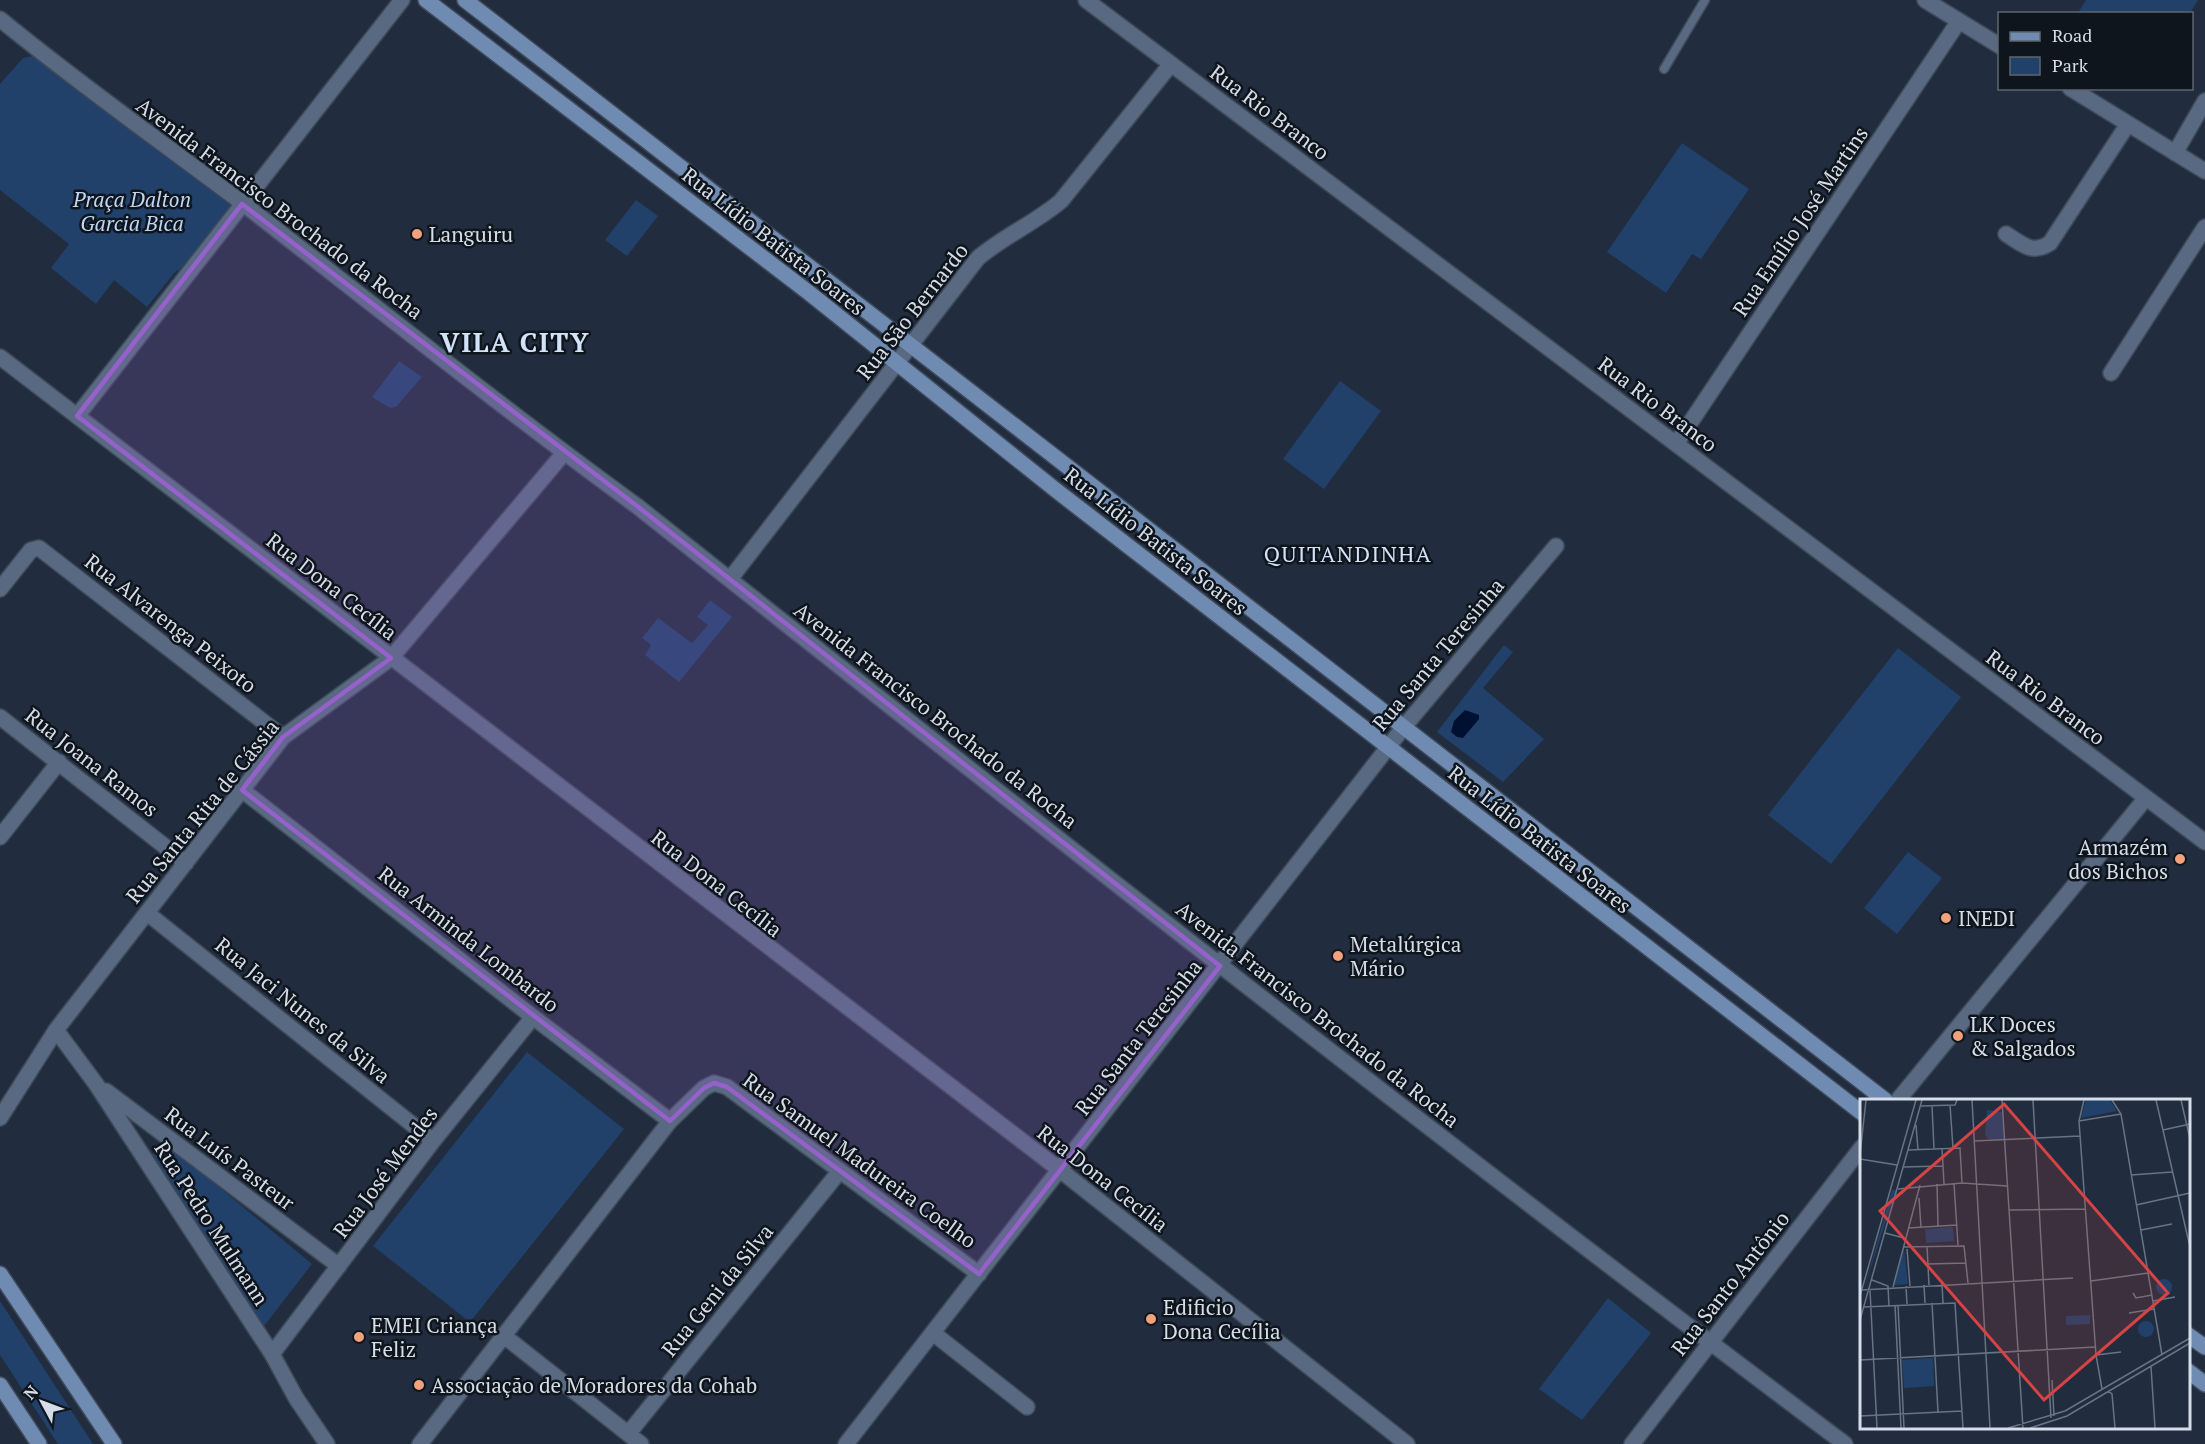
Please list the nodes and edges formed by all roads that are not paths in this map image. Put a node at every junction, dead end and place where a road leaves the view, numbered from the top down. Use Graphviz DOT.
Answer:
graph roads {
  1 [pos="402,0"];
  2 [pos="426,0"];
  3 [pos="465,0"];
  4 [pos="1086,0"];
  5 [pos="1705,0"];
  6 [pos="1925,0"];
  7 [pos="0,19"];
  8 [pos="1959,21"];
  9 [pos="1998,45"];
  10 [pos="543,61"];
  11 [pos="1171,64"];
  12 [pos="1664,69"];
  13 [pos="529,78"];
  14 [pos="2073,90"];
  15 [pos="2205,102"];
  16 [pos="2128,124"];
  17 [pos="648,143"];
  18 [pos="2175,153"];
  19 [pos="635,160"];
  20 [pos="2205,171"];
  21 [pos="243,204"];
  22 [pos="2205,227"];
  23 [pos="2006,234"];
  24 [pos="910,346"];
  25 [pos="0,357"];
  26 [pos="897,363"];
  27 [pos="2111,373"];
  28 [pos="76,416"];
  29 [pos="1007,422"];
  30 [pos="993,440"];
  31 [pos="1676,444"];
  32 [pos="564,453"];
  33 [pos="1556,546"];
  34 [pos="730,579"];
  35 [pos="1217,584"];
  36 [pos="0,589"];
  37 [pos="1202,604"];
  38 [pos="392,658"];
  39 [pos="0,717"];
  40 [pos="1403,728"];
  41 [pos="283,737"];
  42 [pos="1388,748"];
  43 [pos="59,762"];
  44 [pos="242,790"];
  45 [pos="2146,798"];
  46 [pos="0,837"];
  47 [pos="2203,837"];
  48 [pos="186,863"];
  49 [pos="1582,867"];
  50 [pos="1566,886"];
  51 [pos="147,913"];
  52 [pos="1648,917"];
  53 [pos="1632,936"];
  54 [pos="1220,966"];
  55 [pos="533,1017"];
  56 [pos="1784,1023"];
  57 [pos="56,1030"];
  58 [pos="1769,1042"];
  59 [pos="96,1084"];
  60 [pos="1882,1099"];
  61 [pos="1900,1099"];
  62 [pos="1860,1111"];
  63 [pos="0,1118"];
  64 [pos="670,1120"];
  65 [pos="433,1141"];
  66 [pos="1860,1150"];
  67 [pos="1060,1170"];
  68 [pos="839,1172"];
  69 [pos="339,1266"];
  70 [pos="0,1274"];
  71 [pos="979,1274"];
  72 [pos="933,1333"];
  73 [pos="503,1335"];
  74 [pos="2190,1336"];
  75 [pos="1710,1342"];
  76 [pos="2205,1347"];
  77 [pos="272,1354"];
  78 [pos="2190,1373"];
  79 [pos="2205,1384"];
  80 [pos="0,1385"];
  81 [pos="1027,1407"];
  82 [pos="628,1434"];
  83 [pos="319,1442"];
  84 [pos="39,1444"];
  85 [pos="114,1444"];
  86 [pos="420,1444"];
  87 [pos="641,1444"];
  88 [pos="846,1444"];
  89 [pos="1407,1444"];
  90 [pos="1632,1444"];
  91 [pos="1845,1444"];
  1 -- 21 [label="street"];
  2 -- 13 [label="main road, Rua Lídio Batista Soares"];
  3 -- 10 [label="main road, Rua Lídio Batista Soares"];
  4 -- 11 [label="street, Rua Rio Branco"];
  5 -- 12 [label="lane"];
  6 -- 8 [label="street"];
  7 -- 21 [label="street, Avenida Francisco Brochado da Rocha"];
  8 -- 9 [label="street"];
  8 -- 31 [label="street, Rua Emílio José Martins"];
  10 -- 13 [label="main road"];
  10 -- 17 [label="main road, Rua Lídio Batista Soares"];
  11 -- 24 [label="street, Rua São Bernardo"];
  11 -- 31 [label="street, Rua Rio Branco"];
  13 -- 19 [label="main road, Rua Lídio Batista Soares"];
  14 -- 16 [label="street"];
  15 -- 18 [label="street"];
  16 -- 18 [label="street"];
  16 -- 23 [label="street"];
  17 -- 19 [label="main road"];
  17 -- 24 [label="main road, Rua Lídio Batista Soares"];
  18 -- 20 [label="street"];
  19 -- 26 [label="main road, Rua Lídio Batista Soares"];
  21 -- 28 [label="street"];
  21 -- 32 [label="street, Avenida Francisco Brochado da Rocha"];
  22 -- 27 [label="street"];
  24 -- 26 [label="street, Rua São Bernardo"];
  24 -- 29 [label="main road, Rua Lídio Batista Soares"];
  25 -- 28 [label="street, Rua Dona Cecília"];
  26 -- 30 [label="main road, Rua Lídio Batista Soares"];
  26 -- 34 [label="street, Rua São Bernardo"];
  28 -- 38 [label="street, Rua Dona Cecília"];
  29 -- 30 [label="main road"];
  29 -- 35 [label="main road, Rua Lídio Batista Soares"];
  30 -- 37 [label="main road, Rua Lídio Batista Soares"];
  31 -- 45 [label="street, Rua Rio Branco"];
  32 -- 34 [label="street, Avenida Francisco Brochado da Rocha"];
  32 -- 38 [label="street, Rua Santa Rita de Cássia"];
  33 -- 40 [label="street, Rua Santa Teresinha"];
  34 -- 54 [label="street, Avenida Francisco Brochado da Rocha"];
  35 -- 37 [label="main road"];
  35 -- 40 [label="main road, Rua Lídio Batista Soares"];
  36 -- 41 [label="street, Rua Alvarenga Peixoto"];
  37 -- 42 [label="main road, Rua Lídio Batista Soares"];
  38 -- 41 [label="street, Rua Santa Rita de Cássia"];
  38 -- 67 [label="street, Rua Dona Cecília"];
  39 -- 43 [label="street, Rua Joana Ramos"];
  40 -- 42 [label="street, Rua Santa Teresinha"];
  40 -- 49 [label="main road, Rua Lídio Batista Soares"];
  41 -- 44 [label="street, Rua Santa Rita de Cássia"];
  42 -- 50 [label="main road, Rua Lídio Batista Soares"];
  42 -- 54 [label="street, Rua Santa Teresinha"];
  43 -- 46 [label="street"];
  43 -- 48 [label="street, Rua Joana Ramos"];
  44 -- 48 [label="street, Rua Santa Rita de Cássia"];
  44 -- 55 [label="street, Rua Arminda Lombardo"];
  45 -- 47 [label="street, Rua Rio Branco"];
  45 -- 61 [label="street"];
  48 -- 51 [label="street, Rua Santa Rita de Cássia"];
  49 -- 50 [label="main road"];
  49 -- 52 [label="main road, Rua Lídio Batista Soares"];
  50 -- 53 [label="main road, Rua Lídio Batista Soares"];
  51 -- 57 [label="street, Rua Santa Rita de Cássia"];
  51 -- 65 [label="street, Rua Jaci Nunes da Silva"];
  52 -- 53 [label="main road"];
  52 -- 56 [label="main road, Rua Lídio Batista Soares"];
  53 -- 58 [label="main road, Rua Lídio Batista Soares"];
  54 -- 67 [label="street, Rua Santa Teresinha"];
  54 -- 75 [label="street, Avenida Francisco Brochado da Rocha"];
  55 -- 64 [label="street, Rua Arminda Lombardo"];
  55 -- 65 [label="street, Rua José Mendes"];
  56 -- 58 [label="main road"];
  56 -- 60 [label="main road, Rua Lídio Batista Soares"];
  57 -- 59 [label="street, Rua Pedro Mulmann"];
  57 -- 63 [label="street, Rua Santa Rita de Cássia"];
  58 -- 62 [label="main road, Rua Lídio Batista Soares"];
  59 -- 69 [label="street, Rua Luís Pasteur"];
  59 -- 77 [label="street, Rua Pedro Mulmann"];
  64 -- 68 [label="street, Rua Samuel Madureira Coelho"];
  64 -- 73 [label="street, Rua Samuel Madureira Coelho"];
  65 -- 69 [label="street, Rua José Mendes"];
  66 -- 75 [label="street, Rua Santo Antônio"];
  67 -- 71 [label="street, Rua Santa Teresinha"];
  67 -- 89 [label="street, Rua Dona Cecília"];
  68 -- 71 [label="street, Rua Samuel Madureira Coelho"];
  68 -- 82 [label="street, Rua Geni da Silva"];
  69 -- 77 [label="street, Rua José Mendes"];
  70 -- 85 [label="main road"];
  71 -- 72 [label="street, Rua Santa Teresinha"];
  72 -- 81 [label="street"];
  72 -- 88 [label="street, Rua Santa Teresinha"];
  73 -- 82 [label="street"];
  73 -- 86 [label="street, Rua Samuel Madureira Coelho"];
  74 -- 76 [label="main road"];
  75 -- 90 [label="street, Rua Santo Antônio"];
  75 -- 91 [label="street, Avenida Francisco Brochado da Rocha"];
  77 -- 83 [label="street, Rua Pedro Mulmann"];
  78 -- 79 [label="main road"];
  80 -- 84 [label="main road"];
  82 -- 87 [label="street"];
}
